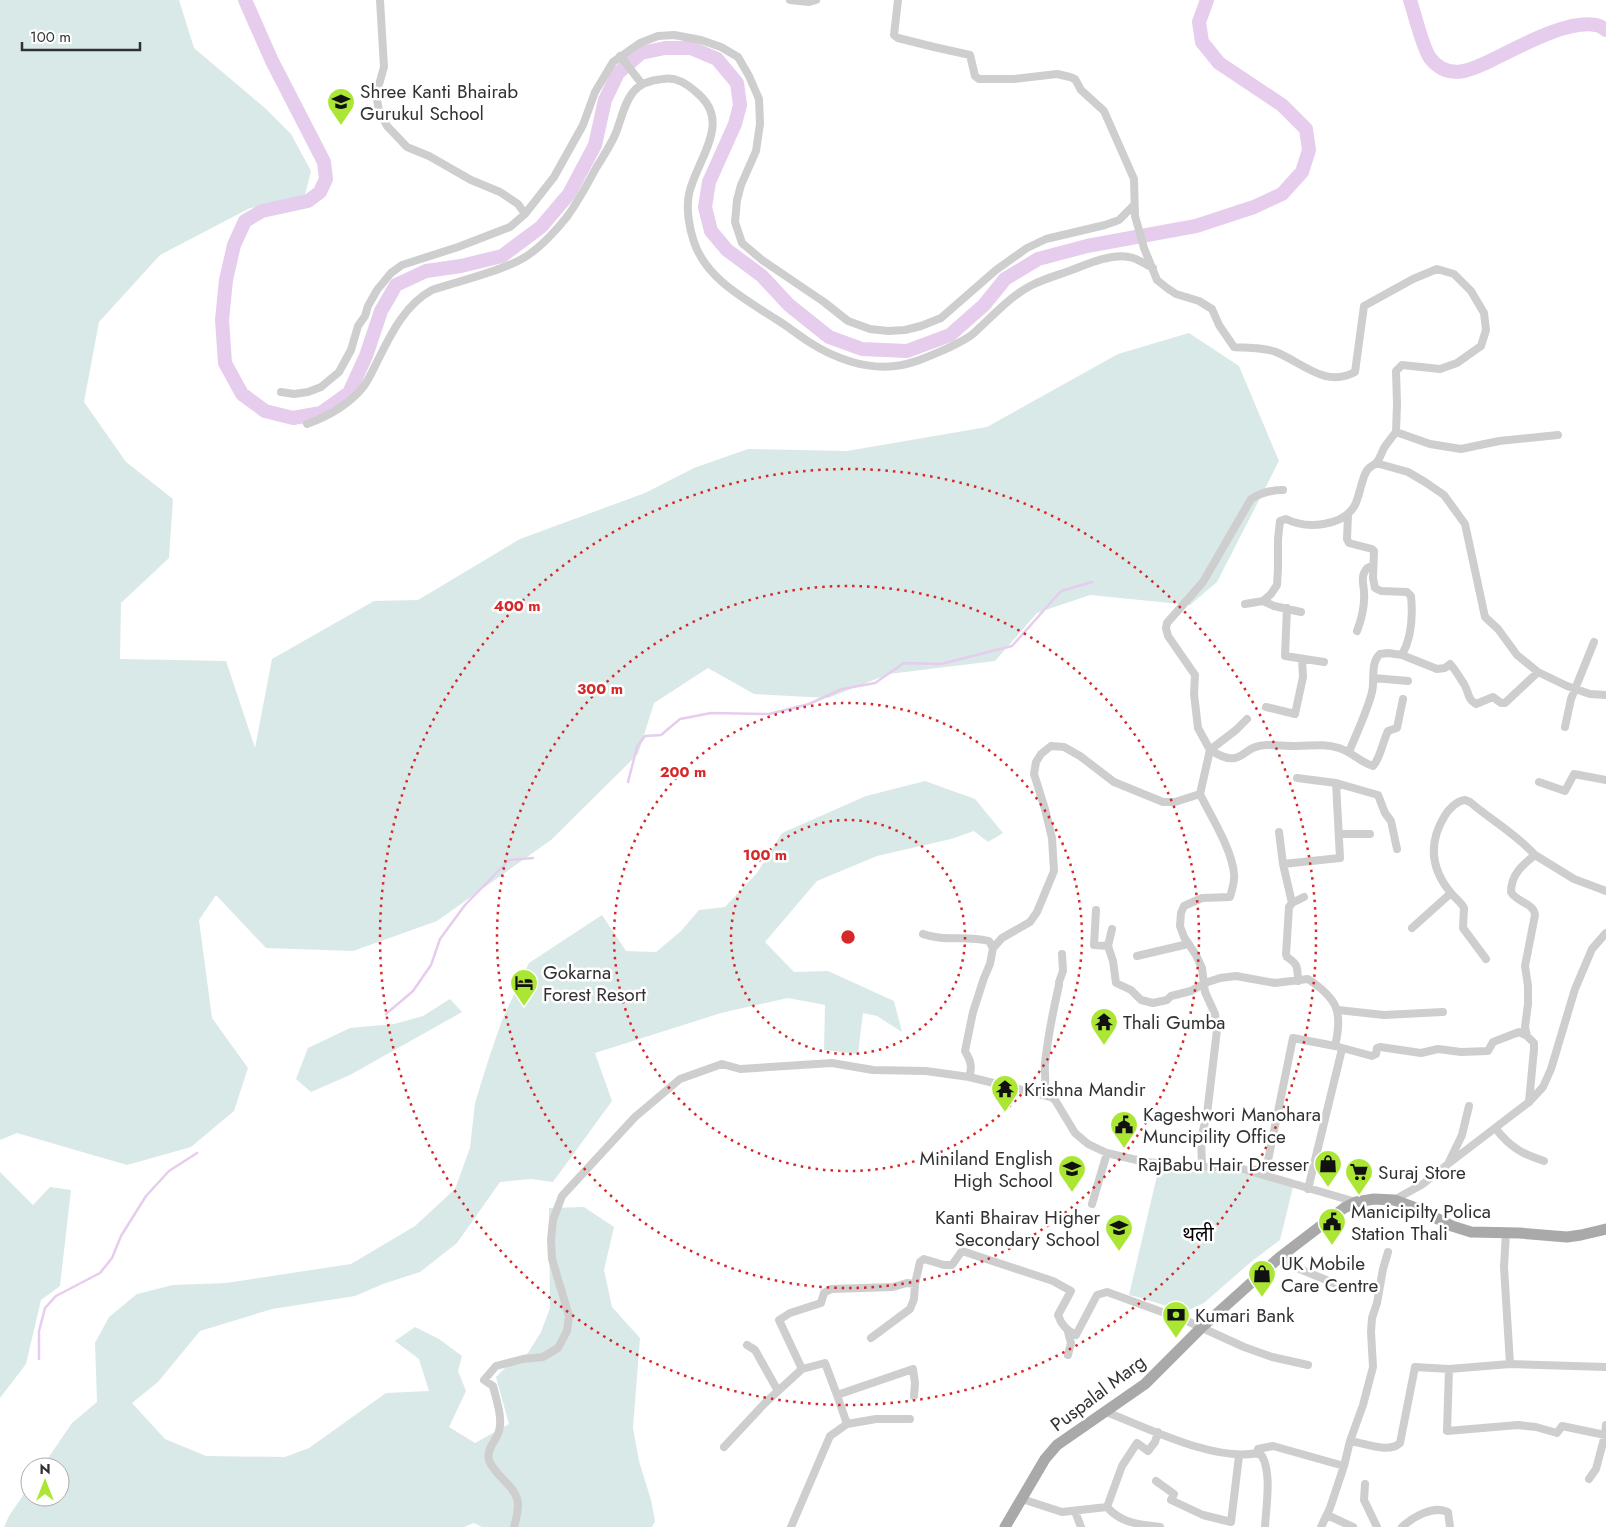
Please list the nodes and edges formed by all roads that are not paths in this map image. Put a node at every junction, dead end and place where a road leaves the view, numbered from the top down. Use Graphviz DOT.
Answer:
graph roads {
  1 [pos="380,0"];
  2 [pos="790,0"];
  3 [pos="816,0"];
  4 [pos="898,0"];
  5 [pos="620,57"];
  6 [pos="640,83"];
  7 [pos="1134,205"];
  8 [pos="525,214"];
  9 [pos="1153,268"];
  10 [pos="281,392"];
  11 [pos="307,424"];
  12 [pos="1396,432"];
  13 [pos="1558,436"];
  14 [pos="1376,463"];
  15 [pos="1283,490"];
  16 [pos="1348,515"];
  17 [pos="1373,566"];
  18 [pos="1263,601"];
  19 [pos="1245,604"];
  20 [pos="1287,608"];
  21 [pos="1301,612"];
  22 [pos="1357,631"];
  23 [pos="1594,642"];
  24 [pos="1402,655"];
  25 [pos="1302,659"];
  26 [pos="1324,662"];
  27 [pos="1538,672"];
  28 [pos="1374,678"];
  29 [pos="1408,681"];
  30 [pos="1575,688"];
  31 [pos="1606,695"];
  32 [pos="1403,699"];
  33 [pos="1266,707"];
  34 [pos="1247,719"];
  35 [pos="1565,727"];
  36 [pos="1210,750"];
  37 [pos="1349,752"];
  38 [pos="1297,778"];
  39 [pos="1606,780"];
  40 [pos="1539,782"];
  41 [pos="1336,783"];
  42 [pos="1200,794"];
  43 [pos="1279,832"];
  44 [pos="1340,834"];
  45 [pos="1370,834"];
  46 [pos="1397,849"];
  47 [pos="1535,854"];
  48 [pos="1283,864"];
  49 [pos="1606,891"];
  50 [pos="1451,893"];
  51 [pos="1304,897"];
  52 [pos="1292,903"];
  53 [pos="1096,910"];
  54 [pos="1412,928"];
  55 [pos="1112,929"];
  56 [pos="923,934"];
  57 [pos="1606,934"];
  58 [pos="1188,944"];
  59 [pos="1108,946"];
  60 [pos="993,948"];
  61 [pos="1062,954"];
  62 [pos="1137,956"];
  63 [pos="1486,959"];
  64 [pos="1298,981"];
  65 [pos="1205,983"];
  66 [pos="1338,1010"];
  67 [pos="1443,1012"];
  68 [pos="1527,1036"];
  69 [pos="1339,1047"];
  70 [pos="969,1077"];
  71 [pos="1041,1094"];
  72 [pos="1529,1102"];
  73 [pos="1469,1106"];
  74 [pos="1496,1129"];
  75 [pos="1107,1153"];
  76 [pos="1544,1161"];
  77 [pos="1448,1164"];
  78 [pos="1202,1165"];
  79 [pos="1265,1174"];
  80 [pos="1308,1189"];
  81 [pos="1394,1200"];
  82 [pos="1356,1202"];
  83 [pos="1092,1204"];
  84 [pos="1606,1229"];
  85 [pos="1506,1232"];
  86 [pos="1388,1252"];
  87 [pos="1280,1257"];
  88 [pos="915,1284"];
  89 [pos="1346,1288"];
  90 [pos="1202,1327"];
  91 [pos="1068,1332"];
  92 [pos="871,1338"];
  93 [pos="747,1345"];
  94 [pos="1068,1355"];
  95 [pos="1510,1364"];
  96 [pos="1308,1365"];
  97 [pos="1606,1367"];
  98 [pos="802,1369"];
  99 [pos="1449,1369"];
  100 [pos="778,1390"];
  101 [pos="837,1395"];
  102 [pos="914,1396"];
  103 [pos="1106,1412"];
  104 [pos="910,1419"];
  105 [pos="847,1424"];
  106 [pos="1606,1425"];
  107 [pos="1158,1432"];
  108 [pos="1605,1435"];
  109 [pos="1350,1441"];
  110 [pos="724,1447"];
  111 [pos="1257,1453"];
  112 [pos="1239,1456"];
  113 [pos="1344,1466"];
  114 [pos="1589,1479"];
  115 [pos="1156,1481"];
  116 [pos="1365,1484"];
  117 [pos="1022,1499"];
  118 [pos="1107,1508"];
  119 [pos="1076,1514"];
  120 [pos="1327,1515"];
  121 [pos="1230,1524"];
  122 [pos="1135,1525"];
  123 [pos="514,1527"];
  124 [pos="790,1527"];
  125 [pos="1005,1527"];
  126 [pos="1081,1527"];
  127 [pos="1160,1527"];
  128 [pos="1265,1527"];
  129 [pos="1321,1527"];
  130 [pos="1353,1527"];
  131 [pos="1376,1527"];
  132 [pos="1402,1527"];
  133 [pos="1450,1527"];
  1 -- 8 [label="street"];
  2 -- 3 [label="street"];
  4 -- 7 [label="street"];
  5 -- 6 [label="street"];
  5 -- 7 [label="street"];
  5 -- 8 [label="street"];
  6 -- 9 [label="street"];
  6 -- 11 [label="street"];
  7 -- 9 [label="street"];
  8 -- 10 [label="street"];
  9 -- 12 [label="street"];
  12 -- 13 [label="street"];
  12 -- 14 [label="street"];
  14 -- 16 [label="street"];
  14 -- 27 [label="street"];
  15 -- 36 [label="street"];
  16 -- 17 [label="street"];
  16 -- 18 [label="street"];
  17 -- 22 [label="street"];
  17 -- 24 [label="street"];
  18 -- 19 [label="street"];
  18 -- 20 [label="street"];
  20 -- 21 [label="street"];
  20 -- 25 [label="street"];
  23 -- 30 [label="street"];
  24 -- 27 [label="street"];
  24 -- 28 [label="street"];
  25 -- 26 [label="street"];
  25 -- 33 [label="street"];
  27 -- 30 [label="street"];
  28 -- 29 [label="street"];
  28 -- 37 [label="street"];
  30 -- 31 [label="street"];
  30 -- 35 [label="street"];
  32 -- 37 [label="street"];
  34 -- 36 [label="street"];
  36 -- 37 [label="street"];
  36 -- 42 [label="street"];
  38 -- 41 [label="street"];
  39 -- 40 [label="street"];
  41 -- 44 [label="street"];
  41 -- 46 [label="street"];
  42 -- 58 [label="street"];
  42 -- 60 [label="street"];
  43 -- 48 [label="street"];
  44 -- 45 [label="street"];
  44 -- 48 [label="street"];
  47 -- 49 [label="street"];
  47 -- 50 [label="street"];
  47 -- 68 [label="street"];
  48 -- 52 [label="street"];
  50 -- 54 [label="street"];
  50 -- 63 [label="street"];
  51 -- 52 [label="street"];
  52 -- 64 [label="street"];
  53 -- 59 [label="street"];
  55 -- 59 [label="street"];
  56 -- 60 [label="street"];
  57 -- 72 [label="street"];
  58 -- 62 [label="street"];
  58 -- 65 [label="street"];
  59 -- 65 [label="street"];
  60 -- 70 [label="street"];
  61 -- 71 [label="street"];
  64 -- 65 [label="street"];
  64 -- 66 [label="street"];
  65 -- 78 [label="street"];
  66 -- 67 [label="street"];
  66 -- 69 [label="street"];
  68 -- 69 [label="street"];
  68 -- 72 [label="street"];
  69 -- 79 [label="street"];
  69 -- 80 [label="street"];
  70 -- 71 [label="street"];
  70 -- 123 [label="street"];
  71 -- 75 [label="street"];
  72 -- 74 [label="street"];
  73 -- 77 [label="street"];
  74 -- 76 [label="street"];
  74 -- 77 [label="street"];
  75 -- 78 [label="street"];
  75 -- 83 [label="street"];
  77 -- 81 [label="street"];
  78 -- 79 [label="street"];
  79 -- 80 [label="street"];
  80 -- 82 [label="street"];
  81 -- 82 [label="main road, Puspalal Marg"];
  81 -- 85 [label="main road, Puspalal Marg"];
  82 -- 87 [label="main road, Puspalal Marg"];
  84 -- 85 [label="main road, Puspalal Marg"];
  85 -- 95 [label="street"];
  86 -- 109 [label="street"];
  87 -- 89 [label="street"];
  87 -- 90 [label="main road, Puspalal Marg"];
  88 -- 91 [label="street"];
  88 -- 92 [label="street"];
  88 -- 98 [label="street"];
  90 -- 91 [label="street"];
  90 -- 96 [label="street"];
  90 -- 103 [label="main road, Puspalal Marg"];
  91 -- 94 [label="street"];
  93 -- 100 [label="street"];
  95 -- 97 [label="street"];
  95 -- 99 [label="street"];
  98 -- 100 [label="street"];
  98 -- 101 [label="street"];
  99 -- 108 [label="street"];
  99 -- 109 [label="street"];
  100 -- 110 [label="street"];
  101 -- 102 [label="street"];
  101 -- 105 [label="street"];
  103 -- 107 [label="street"];
  103 -- 117 [label="main road, Puspalal Marg"];
  104 -- 105 [label="street"];
  105 -- 124 [label="street"];
  106 -- 108 [label="street"];
  107 -- 112 [label="street"];
  107 -- 118 [label="street"];
  108 -- 114 [label="street"];
  109 -- 113 [label="street"];
  111 -- 112 [label="street"];
  111 -- 113 [label="street"];
  111 -- 128 [label="street"];
  112 -- 121 [label="street"];
  113 -- 120 [label="street"];
  115 -- 121 [label="street"];
  116 -- 131 [label="street"];
  117 -- 118 [label="street"];
  117 -- 125 [label="main road, Puspalal Marg"];
  118 -- 122 [label="street"];
  119 -- 126 [label="street"];
  120 -- 129 [label="street"];
  120 -- 130 [label="street"];
  122 -- 127 [label="street"];
  132 -- 133 [label="street"];
}
